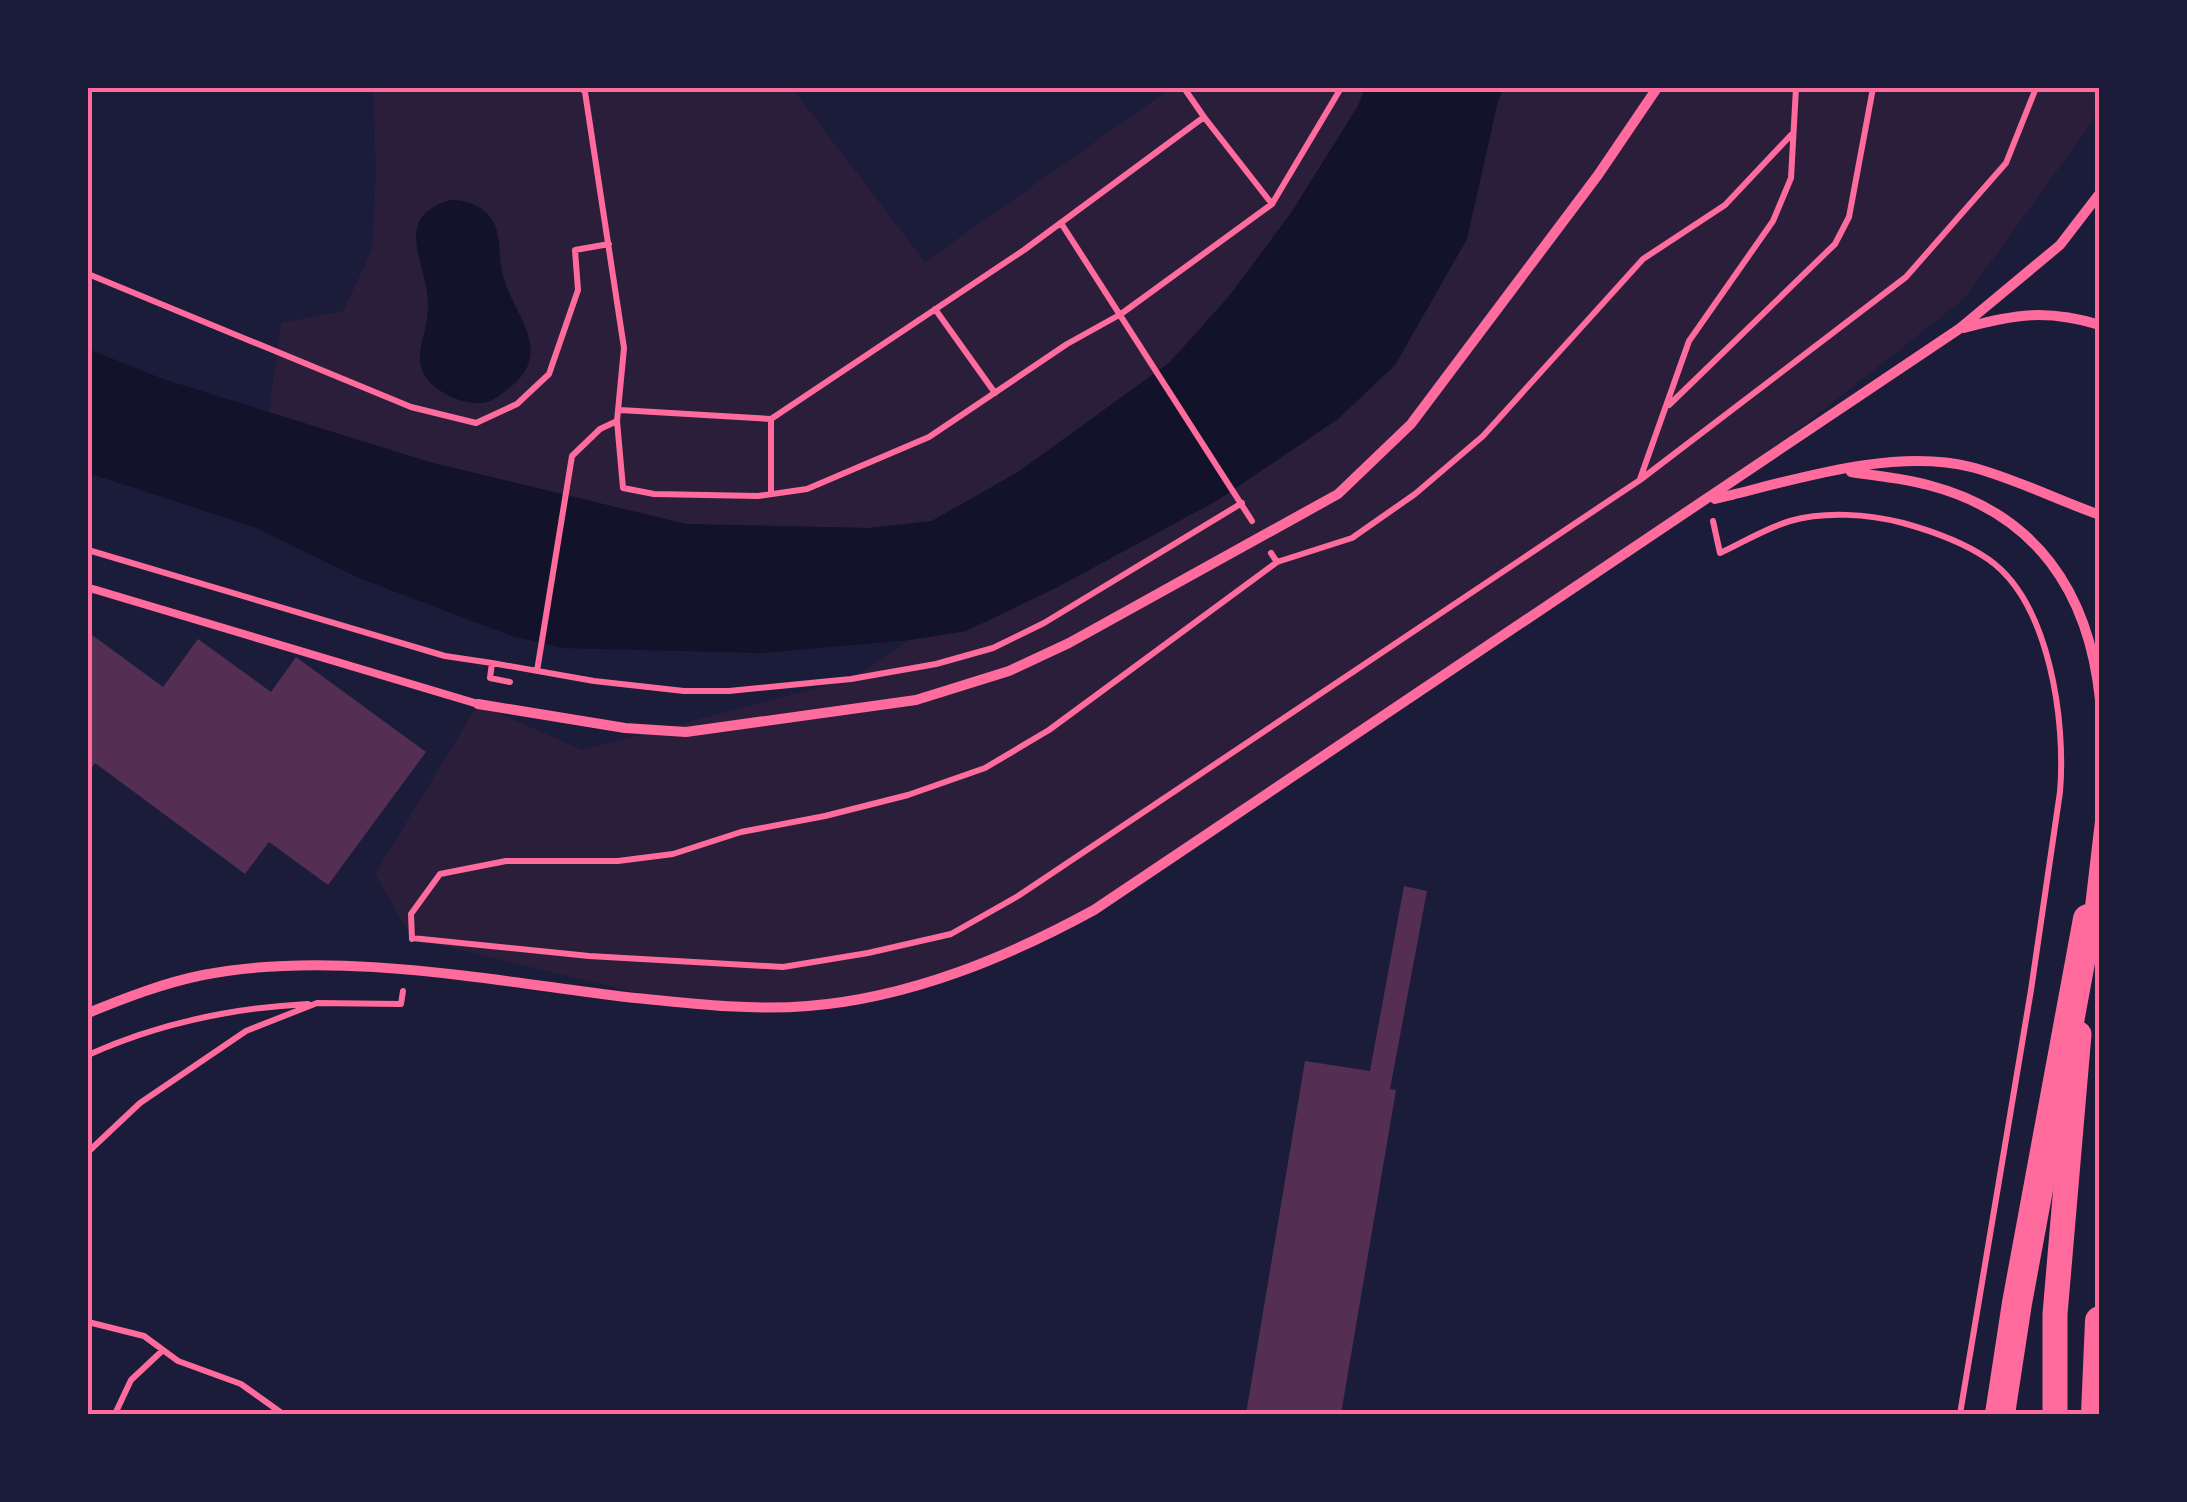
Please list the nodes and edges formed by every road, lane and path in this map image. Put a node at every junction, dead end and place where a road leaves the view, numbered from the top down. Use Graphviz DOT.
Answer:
graph roads {
  1 [pos="581,88"];
  2 [pos="1184,88"];
  3 [pos="1341,88"];
  4 [pos="1657,88"];
  5 [pos="1796,88"];
  6 [pos="1873,88"];
  7 [pos="2036,88"];
  8 [pos="1204,117"];
  9 [pos="1791,135"];
  10 [pos="2100,193"];
  11 [pos="1272,204"];
  12 [pos="1061,223"];
  13 [pos="609,244"];
  14 [pos="88,274"];
  15 [pos="935,309"];
  16 [pos="1121,314"];
  17 [pos="2100,325"];
  18 [pos="1959,329"];
  19 [pos="994,393"];
  20 [pos="1665,409"];
  21 [pos="620,410"];
  22 [pos="771,419"];
  23 [pos="617,421"];
  24 [pos="1840,470"];
  25 [pos="1640,480"];
  26 [pos="771,494"];
  27 [pos="1709,500"];
  28 [pos="1242,504"];
  29 [pos="2100,516"];
  30 [pos="1261,537"];
  31 [pos="88,550"];
  32 [pos="1277,562"];
  33 [pos="88,590"];
  34 [pos="492,663"];
  35 [pos="536,671"];
  36 [pos="528,686"];
  37 [pos="684,691"];
  38 [pos="2100,700"];
  39 [pos="478,704"];
  40 [pos="684,706"];
  41 [pos="2100,821"];
  42 [pos="2088,919"];
  43 [pos="406,972"];
  44 [pos="317,1003"];
  45 [pos="88,1013"];
  46 [pos="88,1055"];
  47 [pos="88,1152"];
  48 [pos="2100,1321"];
  49 [pos="88,1322"];
  50 [pos="163,1350"];
  51 [pos="115,1414"];
  52 [pos="284,1414"];
  53 [pos="1960,1414"];
  54 [pos="2000,1414"];
  55 [pos="2055,1414"];
  56 [pos="2096,1414"];
  1 -- 13 [label="path"];
  2 -- 8 [label="path"];
  3 -- 11 [label="path"];
  4 -- 30 [label="street"];
  5 -- 9 [label="path"];
  6 -- 20 [label="path"];
  7 -- 25 [label="path"];
  8 -- 11 [label="path"];
  8 -- 12 [label="path"];
  9 -- 20 [label="path"];
  9 -- 32 [label="path"];
  10 -- 18 [label="street"];
  11 -- 16 [label="path"];
  12 -- 15 [label="path"];
  12 -- 16 [label="path"];
  13 -- 14 [label="path"];
  13 -- 21 [label="path"];
  15 -- 19 [label="path"];
  15 -- 22 [label="path"];
  16 -- 19 [label="path"];
  16 -- 28 [label="path"];
  17 -- 18 [label="street"];
  18 -- 27 [label="street"];
  19 -- 26 [label="path"];
  20 -- 25 [label="path"];
  21 -- 22 [label="path"];
  21 -- 23 [label="path"];
  22 -- 26 [label="path"];
  23 -- 26 [label="path"];
  23 -- 35 [label="path"];
  24 -- 27 [label="street"];
  24 -- 29 [label="street"];
  24 -- 38 [label="street"];
  25 -- 32 [label="path"];
  27 -- 43 [label="street"];
  27 -- 53 [label="path"];
  28 -- 30 [label="path"];
  28 -- 37 [label="path"];
  30 -- 32 [label="path"];
  30 -- 39 [label="street"];
  31 -- 34 [label="path"];
  33 -- 39 [label="lane"];
  34 -- 35 [label="path"];
  34 -- 36 [label="path"];
  35 -- 37 [label="path"];
  37 -- 40 [label="path"];
  41 -- 42 [label="street"];
  42 -- 54 [label="highway"];
  42 -- 55 [label="main road"];
  43 -- 44 [label="path"];
  43 -- 45 [label="street"];
  44 -- 46 [label="path"];
  44 -- 47 [label="path"];
  48 -- 56 [label="highway"];
  49 -- 50 [label="path"];
  50 -- 51 [label="path"];
  50 -- 52 [label="path"];
}
